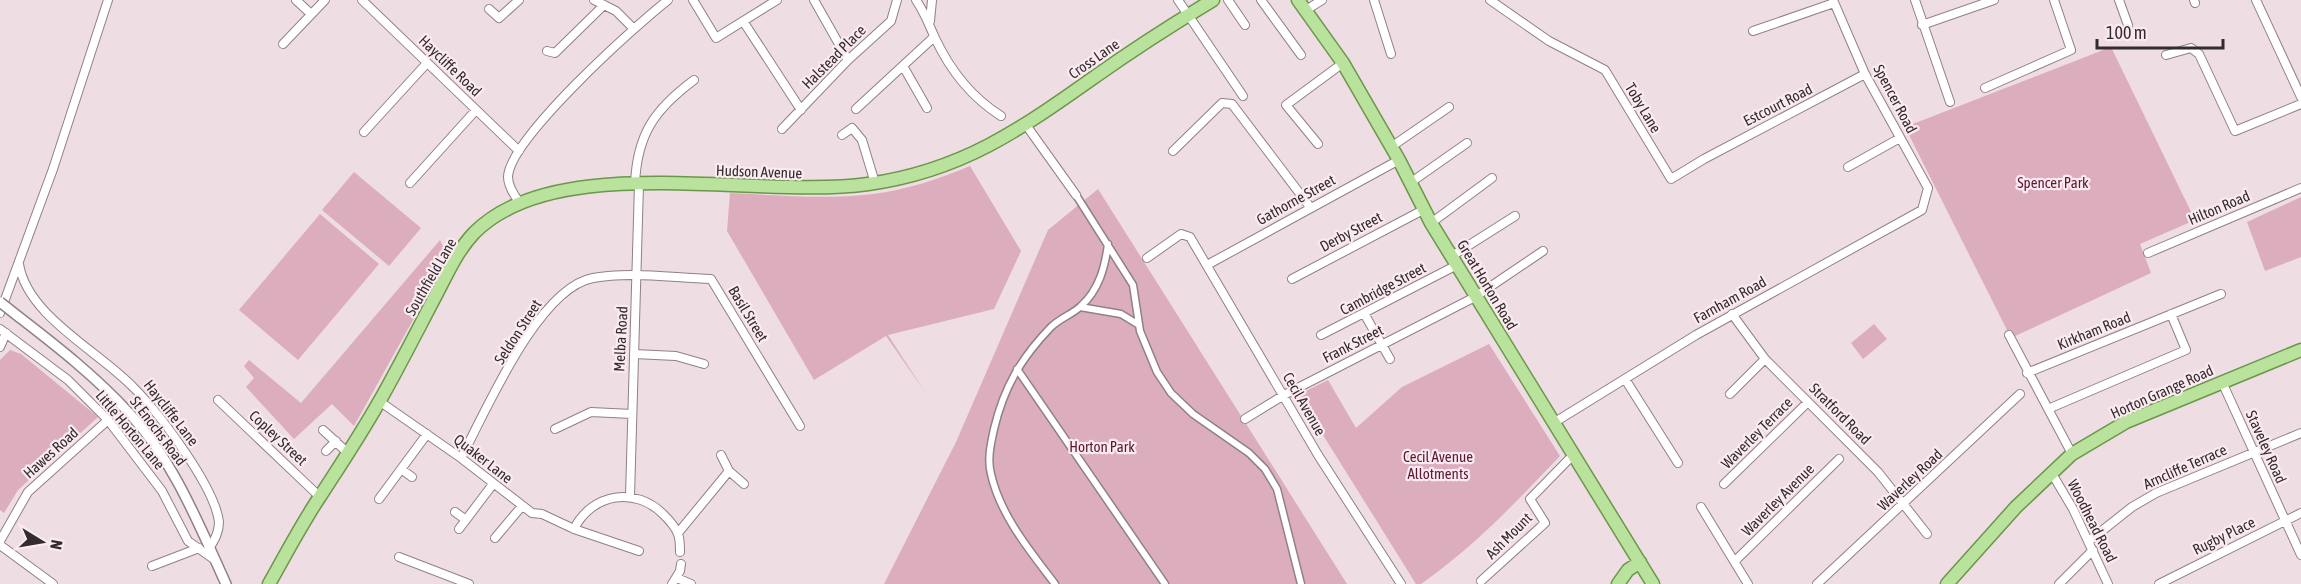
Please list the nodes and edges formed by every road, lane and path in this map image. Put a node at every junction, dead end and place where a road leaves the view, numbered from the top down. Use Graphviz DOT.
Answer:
graph roads {
  1 [pos="108,0"];
  2 [pos="296,0"];
  3 [pos="325,0"];
  4 [pos="362,0"];
  5 [pos="519,0"];
  6 [pos="594,0"];
  7 [pos="668,0"];
  8 [pos="693,0"];
  9 [pos="777,0"];
  10 [pos="814,0"];
  11 [pos="897,0"];
  12 [pos="916,0"];
  13 [pos="932,0"];
  14 [pos="1178,0"];
  15 [pos="1213,0"];
  16 [pos="1228,0"];
  17 [pos="1261,0"];
  18 [pos="1322,0"];
  19 [pos="1374,0"];
  20 [pos="1490,0"];
  21 [pos="1915,0"];
  22 [pos="1994,0"];
  23 [pos="2054,0"];
  24 [pos="2119,0"];
  25 [pos="2256,0"];
  26 [pos="1833,1"];
  27 [pos="604,5"];
  28 [pos="1302,5"];
  29 [pos="489,9"];
  30 [pos="311,14"];
  31 [pos="1189,14"];
  32 [pos="743,21"];
  33 [pos="930,21"];
  34 [pos="1245,25"];
  35 [pos="1922,25"];
  36 [pos="2128,25"];
  37 [pos="633,28"];
  38 [pos="1753,31"];
  39 [pos="934,37"];
  40 [pos="283,44"];
  41 [pos="548,51"];
  42 [pos="1300,54"];
  43 [pos="1391,54"];
  44 [pos="2166,55"];
  45 [pos="848,60"];
  46 [pos="427,63"];
  47 [pos="1343,63"];
  48 [pos="903,66"];
  49 [pos="1865,74"];
  50 [pos="694,80"];
  51 [pos="1985,88"];
  52 [pos="1243,96"];
  53 [pos="2301,97"];
  54 [pos="1950,102"];
  55 [pos="2301,104"];
  56 [pos="1449,107"];
  57 [pos="927,108"];
  58 [pos="856,109"];
  59 [pos="476,110"];
  60 [pos="801,110"];
  61 [pos="1001,116"];
  62 [pos="1026,125"];
  63 [pos="782,129"];
  64 [pos="364,132"];
  65 [pos="842,135"];
  66 [pos="1900,138"];
  67 [pos="1467,143"];
  68 [pos="993,144"];
  69 [pos="1318,144"];
  70 [pos="1391,147"];
  71 [pos="519,151"];
  72 [pos="1173,151"];
  73 [pos="1704,159"];
  74 [pos="1399,160"];
  75 [pos="1848,167"];
  76 [pos="1492,178"];
  77 [pos="410,183"];
  78 [pos="875,183"];
  79 [pos="1410,183"];
  80 [pos="637,184"];
  81 [pos="2301,188"];
  82 [pos="1076,195"];
  83 [pos="519,202"];
  84 [pos="1310,207"];
  85 [pos="1423,210"];
  86 [pos="1922,210"];
  87 [pos="1515,216"];
  88 [pos="1431,223"];
  89 [pos="1108,244"];
  90 [pos="1543,251"];
  91 [pos="2148,253"];
  92 [pos="1147,258"];
  93 [pos="1454,261"];
  94 [pos="19,264"];
  95 [pos="1207,265"];
  96 [pos="638,276"];
  97 [pos="1292,279"];
  98 [pos="2221,294"];
  99 [pos="1475,297"];
  100 [pos="0,302"];
  101 [pos="1080,307"];
  102 [pos="0,313"];
  103 [pos="1732,314"];
  104 [pos="1365,315"];
  105 [pos="2171,315"];
  106 [pos="1138,326"];
  107 [pos="3,331"];
  108 [pos="1321,335"];
  109 [pos="2009,335"];
  110 [pos="1383,343"];
  111 [pos="0,347"];
  112 [pos="2301,350"];
  113 [pos="634,354"];
  114 [pos="1390,359"];
  115 [pos="1765,359"];
  116 [pos="704,364"];
  117 [pos="1017,369"];
  118 [pos="2027,373"];
  119 [pos="1625,379"];
  120 [pos="2222,382"];
  121 [pos="1730,394"];
  122 [pos="2020,394"];
  123 [pos="1284,395"];
  124 [pos="218,400"];
  125 [pos="380,401"];
  126 [pos="1808,402"];
  127 [pos="2048,410"];
  128 [pos="632,414"];
  129 [pos="1245,419"];
  130 [pos="108,420"];
  131 [pos="1555,422"];
  132 [pos="800,426"];
  133 [pos="555,429"];
  134 [pos="323,430"];
  135 [pos="2301,433"];
  136 [pos="427,434"];
  137 [pos="336,441"];
  138 [pos="326,451"];
  139 [pos="2253,451"];
  140 [pos="349,454"];
  141 [pos="1574,454"];
  142 [pos="2072,454"];
  143 [pos="721,455"];
  144 [pos="461,458"];
  145 [pos="1839,459"];
  146 [pos="1678,463"];
  147 [pos="401,470"];
  148 [pos="729,471"];
  149 [pos="2051,472"];
  150 [pos="412,477"];
  151 [pos="493,484"];
  152 [pos="744,484"];
  153 [pos="1724,484"];
  154 [pos="320,496"];
  155 [pos="630,496"];
  156 [pos="380,499"];
  157 [pos="522,506"];
  158 [pos="1701,507"];
  159 [pos="1902,507"];
  160 [pos="455,512"];
  161 [pos="2301,513"];
  162 [pos="466,520"];
  163 [pos="2284,520"];
  164 [pos="459,529"];
  165 [pos="574,529"];
  166 [pos="678,533"];
  167 [pos="1927,534"];
  168 [pos="495,538"];
  169 [pos="2089,541"];
  170 [pos="0,543"];
  171 [pos="210,547"];
  172 [pos="199,548"];
  173 [pos="2093,550"];
  174 [pos="639,551"];
  175 [pos="680,552"];
  176 [pos="2301,555"];
  177 [pos="399,558"];
  178 [pos="215,560"];
  179 [pos="1735,561"];
  180 [pos="1640,562"];
  181 [pos="681,564"];
  182 [pos="152,566"];
  183 [pos="1628,570"];
  184 [pos="674,581"];
  185 [pos="1481,581"];
  186 [pos="1651,581"];
  187 [pos="53,584"];
  188 [pos="225,584"];
  189 [pos="269,584"];
  190 [pos="469,584"];
  191 [pos="691,584"];
  192 [pos="1055,584"];
  193 [pos="1165,584"];
  194 [pos="1301,584"];
  195 [pos="1401,584"];
  196 [pos="1618,584"];
  197 [pos="1748,584"];
  198 [pos="1817,584"];
  199 [pos="1947,584"];
  200 [pos="2059,584"];
  201 [pos="2108,584"];
  202 [pos="2159,584"];
  1 -- 94 [label="street"];
  2 -- 30 [label="street"];
  3 -- 30 [label="street"];
  4 -- 46 [label="street, Haycliffe Road"];
  5 -- 29 [label="street"];
  6 -- 27 [label="street"];
  7 -- 37 [label="street"];
  8 -- 32 [label="street"];
  9 -- 32 [label="street"];
  10 -- 45 [label="street"];
  11 -- 45 [label="street, Halstead Place"];
  12 -- 33 [label="street"];
  13 -- 33 [label="street"];
  14 -- 31 [label="street"];
  15 -- 31 [label="main road, Cross Lane"];
  16 -- 34 [label="street"];
  17 -- 42 [label="street"];
  18 -- 28 [label="street"];
  19 -- 43 [label="street"];
  20 -- 73 [label="street, Toby Lane"];
  21 -- 35 [label="street"];
  22 -- 35 [label="street"];
  23 -- 51 [label="street"];
  24 -- 36 [label="street"];
  25 -- 53 [label="street"];
  26 -- 38 [label="street"];
  26 -- 49 [label="street, Spencer Road"];
  27 -- 37 [label="street"];
  27 -- 41 [label="street"];
  28 -- 47 [label="main road, Great Horton Road"];
  30 -- 40 [label="street"];
  31 -- 52 [label="street"];
  31 -- 62 [label="main road, Cross Lane"];
  32 -- 60 [label="street"];
  33 -- 39 [label="street"];
  35 -- 54 [label="street"];
  37 -- 71 [label="street"];
  39 -- 48 [label="street"];
  39 -- 61 [label="street"];
  44 -- 55 [label="street"];
  45 -- 60 [label="street, Halstead Place"];
  46 -- 59 [label="street, Haycliffe Road"];
  46 -- 64 [label="street"];
  47 -- 69 [label="street"];
  47 -- 70 [label="main road, Great Horton Road"];
  48 -- 57 [label="street"];
  48 -- 58 [label="street"];
  49 -- 66 [label="street, Spencer Road"];
  49 -- 73 [label="street, Estcourt Road"];
  50 -- 80 [label="street, Melba Road"];
  56 -- 70 [label="street"];
  59 -- 71 [label="street, Haycliffe Road"];
  59 -- 77 [label="street"];
  60 -- 63 [label="street, Halstead Place"];
  62 -- 68 [label="main road, Cross Lane"];
  62 -- 82 [label="street"];
  65 -- 78 [label="street"];
  66 -- 75 [label="street"];
  66 -- 86 [label="street, Spencer Road"];
  67 -- 79 [label="street"];
  68 -- 78 [label="main road, Hudson Avenue"];
  70 -- 74 [label="main road, Great Horton Road"];
  71 -- 83 [label="street"];
  72 -- 84 [label="street"];
  74 -- 79 [label="main road, Great Horton Road"];
  74 -- 84 [label="street, Gathorne Street"];
  76 -- 88 [label="street"];
  78 -- 80 [label="main road, Hudson Avenue"];
  79 -- 85 [label="main road, Great Horton Road"];
  80 -- 83 [label="main road, Hudson Avenue"];
  80 -- 96 [label="street, Melba Road"];
  81 -- 91 [label="street, Hilton Road"];
  82 -- 89 [label="street"];
  83 -- 125 [label="main road, Southfield Lane"];
  84 -- 95 [label="street, Gathorne Street"];
  85 -- 88 [label="main road, Great Horton Road"];
  85 -- 97 [label="street, Derby Street"];
  86 -- 103 [label="street, Farnham Road"];
  87 -- 93 [label="street, Cambridge Street"];
  88 -- 93 [label="main road, Great Horton Road"];
  89 -- 101 [label="street"];
  89 -- 106 [label="street"];
  90 -- 99 [label="street, Frank Street"];
  92 -- 95 [label="street, Cecil Avenue"];
  93 -- 99 [label="main road, Great Horton Road"];
  93 -- 104 [label="street, Cambridge Street"];
  94 -- 102 [label="street"];
  94 -- 171 [label="street, Haycliffe Lane"];
  95 -- 123 [label="street, Cecil Avenue"];
  96 -- 113 [label="street, Melba Road"];
  96 -- 132 [label="street, Basil Street"];
  96 -- 144 [label="street, Seldon Street"];
  98 -- 105 [label="street, Kirkham Road"];
  99 -- 110 [label="street, Frank Street"];
  99 -- 131 [label="main road, Great Horton Road"];
  100 -- 171 [label="street, St Enochs Road, bridge"];
  101 -- 106 [label="street"];
  101 -- 117 [label="street"];
  103 -- 115 [label="street, Stratford Road"];
  103 -- 119 [label="street, Farnham Road"];
  104 -- 108 [label="street, Cambridge Street"];
  104 -- 110 [label="street"];
  105 -- 118 [label="street, Kirkham Road"];
  105 -- 127 [label="street"];
  106 -- 194 [label="street"];
  107 -- 111 [label="street"];
  107 -- 130 [label="street, Little Horton Lane"];
  109 -- 118 [label="street"];
  110 -- 114 [label="street"];
  110 -- 123 [label="street, Frank Street"];
  112 -- 120 [label="main road, Horton Grange Road"];
  113 -- 116 [label="street"];
  113 -- 128 [label="street, Melba Road"];
  115 -- 121 [label="street"];
  115 -- 126 [label="street, Stratford Road"];
  117 -- 192 [label="street"];
  117 -- 193 [label="street"];
  118 -- 127 [label="street"];
  119 -- 131 [label="street, Farnham Road"];
  119 -- 146 [label="street"];
  120 -- 139 [label="street, Staveley Road"];
  120 -- 142 [label="main road, Horton Grange Road"];
  122 -- 159 [label="street, Waverley Road"];
  123 -- 129 [label="street, Frank Street"];
  123 -- 195 [label="street, Cecil Avenue"];
  124 -- 154 [label="street, Copley Street"];
  125 -- 136 [label="street, Quaker Lane"];
  125 -- 140 [label="main road, Southfield Lane"];
  126 -- 153 [label="street, Waverley Terrace"];
  126 -- 159 [label="street, Stratford Road"];
  127 -- 142 [label="street"];
  128 -- 133 [label="street"];
  128 -- 155 [label="street, Melba Road"];
  130 -- 170 [label="street, Hawes Road"];
  130 -- 172 [label="street, Little Horton Lane"];
  131 -- 141 [label="main road, Great Horton Road"];
  134 -- 137 [label="street"];
  135 -- 139 [label="street, Arncliffe Terrace"];
  136 -- 144 [label="street, Quaker Lane"];
  136 -- 147 [label="street"];
  137 -- 138 [label="street"];
  137 -- 140 [label="street"];
  139 -- 163 [label="street, Staveley Road"];
  139 -- 169 [label="street, Arncliffe Terrace"];
  140 -- 154 [label="main road, Southfield Lane"];
  141 -- 180 [label="main road, Great Horton Road"];
  141 -- 185 [label="street, Ash Mount"];
  142 -- 149 [label="main road, Horton Grange Road"];
  143 -- 148 [label="street"];
  144 -- 151 [label="street, Quaker Lane"];
  145 -- 179 [label="street, Waverley Avenue"];
  147 -- 150 [label="street"];
  147 -- 156 [label="street"];
  148 -- 152 [label="street"];
  148 -- 166 [label="street"];
  149 -- 169 [label="street, Woodhead Road"];
  149 -- 199 [label="main road, Horton Grange Road"];
  151 -- 157 [label="street, Quaker Lane"];
  151 -- 162 [label="street"];
  154 -- 189 [label="main road, Southfield Lane"];
  155 -- 165 [label="street"];
  155 -- 166 [label="street"];
  157 -- 165 [label="street, Quaker Lane"];
  157 -- 168 [label="street"];
  158 -- 179 [label="street"];
  159 -- 167 [label="street, Stratford Road"];
  159 -- 198 [label="street, Waverley Road"];
  160 -- 162 [label="street"];
  161 -- 163 [label="street, Rugby Place"];
  162 -- 164 [label="street"];
  163 -- 176 [label="street, Staveley Road"];
  163 -- 202 [label="street, Rugby Place"];
  165 -- 174 [label="street, Quaker Lane"];
  166 -- 175 [label="street"];
  169 -- 173 [label="street, Woodhead Road"];
  170 -- 187 [label="street"];
  171 -- 178 [label="street, St Enochs Road"];
  172 -- 178 [label="street, Little Horton Lane"];
  172 -- 182 [label="street"];
  173 -- 200 [label="street"];
  173 -- 201 [label="street, Woodhead Road"];
  177 -- 190 [label="street"];
  178 -- 188 [label="street, St Enochs Road"];
  179 -- 197 [label="street"];
  180 -- 183 [label="main road"];
  180 -- 186 [label="main road, Great Horton Road"];
  181 -- 184 [label="street"];
  183 -- 186 [label="main road"];
  183 -- 196 [label="main road"];
  184 -- 191 [label="street"];
}
